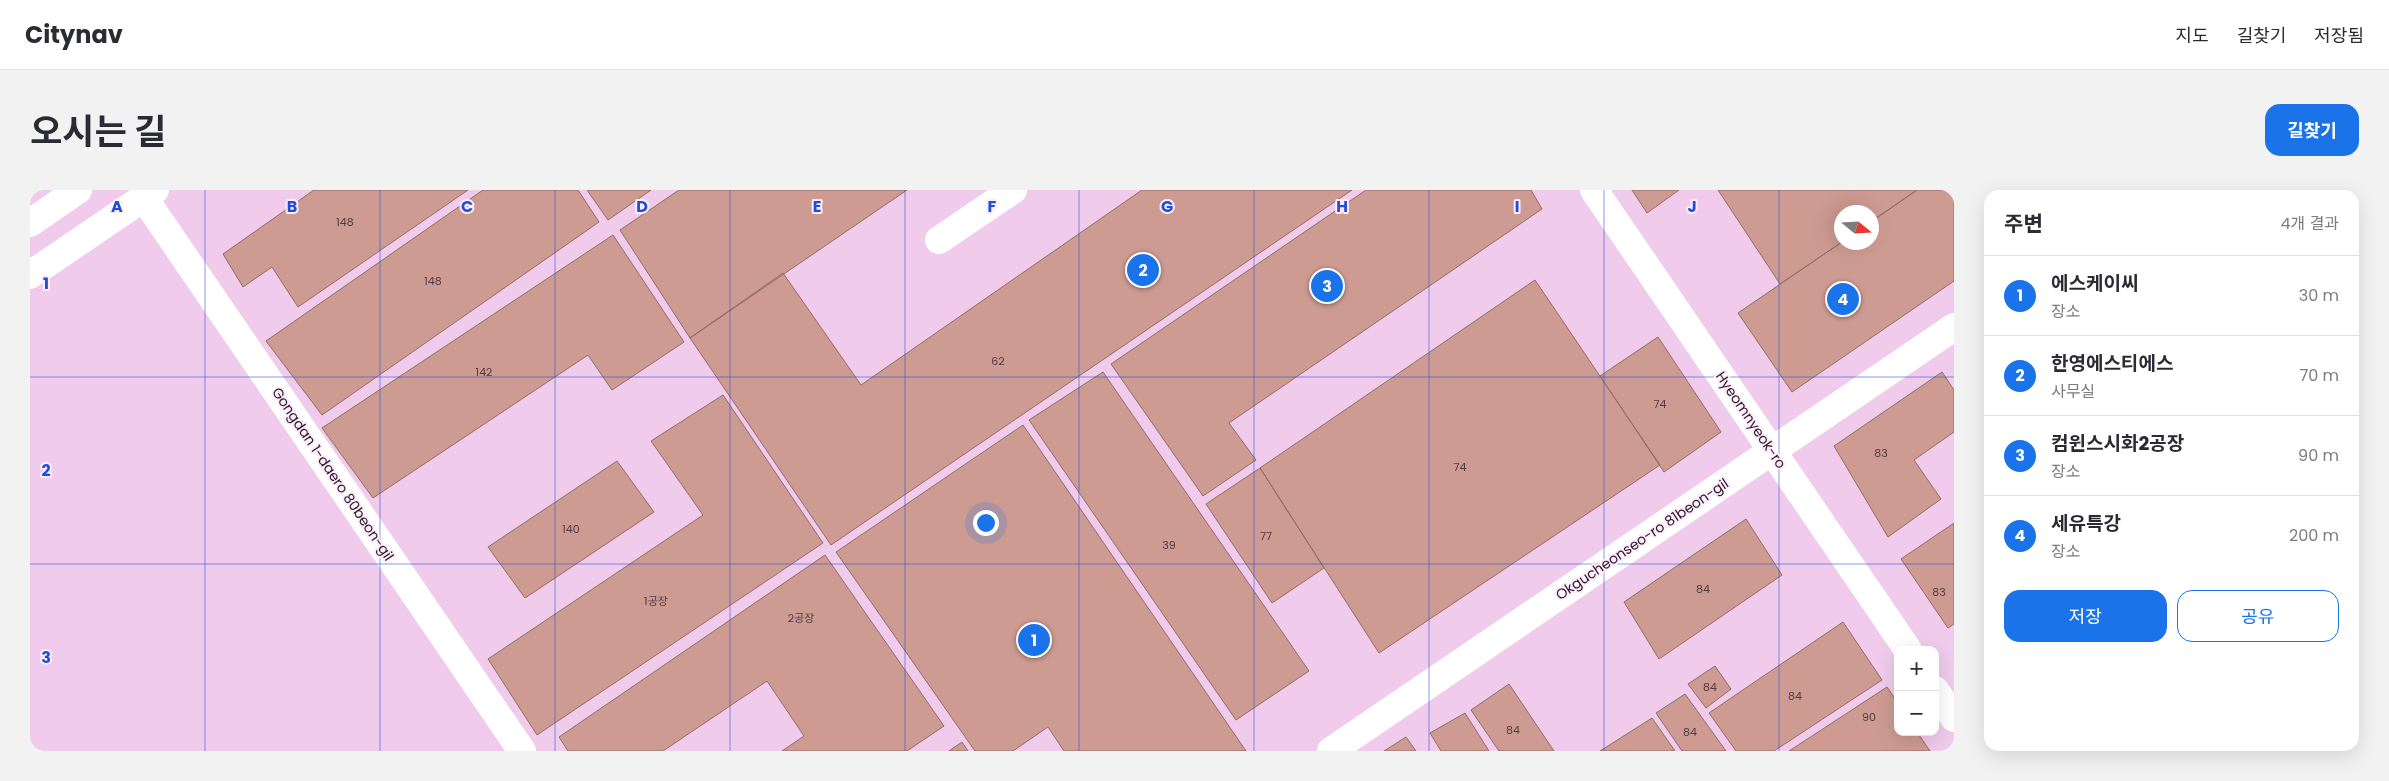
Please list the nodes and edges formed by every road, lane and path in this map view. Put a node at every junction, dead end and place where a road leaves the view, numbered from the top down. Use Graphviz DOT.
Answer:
graph roads {
  1 [pos="78,190"];
  2 [pos="1013,190"];
  3 [pos="1594,190"];
  4 [pos="146,192"];
  5 [pos="30,223"];
  6 [pos="939,240"];
  7 [pos="30,276"];
  8 [pos="1954,327"];
  9 [pos="1772,451"];
  10 [pos="1905,646"];
  11 [pos="1936,691"];
  12 [pos="1954,718"];
  13 [pos="522,751"];
  14 [pos="1331,751"];
  1 -- 5 [label="street"];
  2 -- 6 [label="street"];
  3 -- 9 [label="street, Hyeomnyeok-ro"];
  4 -- 7 [label="street"];
  4 -- 13 [label="street, Gongdan 1-daero 80beon-gil"];
  8 -- 9 [label="street, Okgucheonseo-ro 81beon-gil"];
  9 -- 10 [label="street, Hyeomnyeok-ro"];
  9 -- 14 [label="street, Okgucheonseo-ro 81beon-gil"];
  11 -- 12 [label="street"];
}
